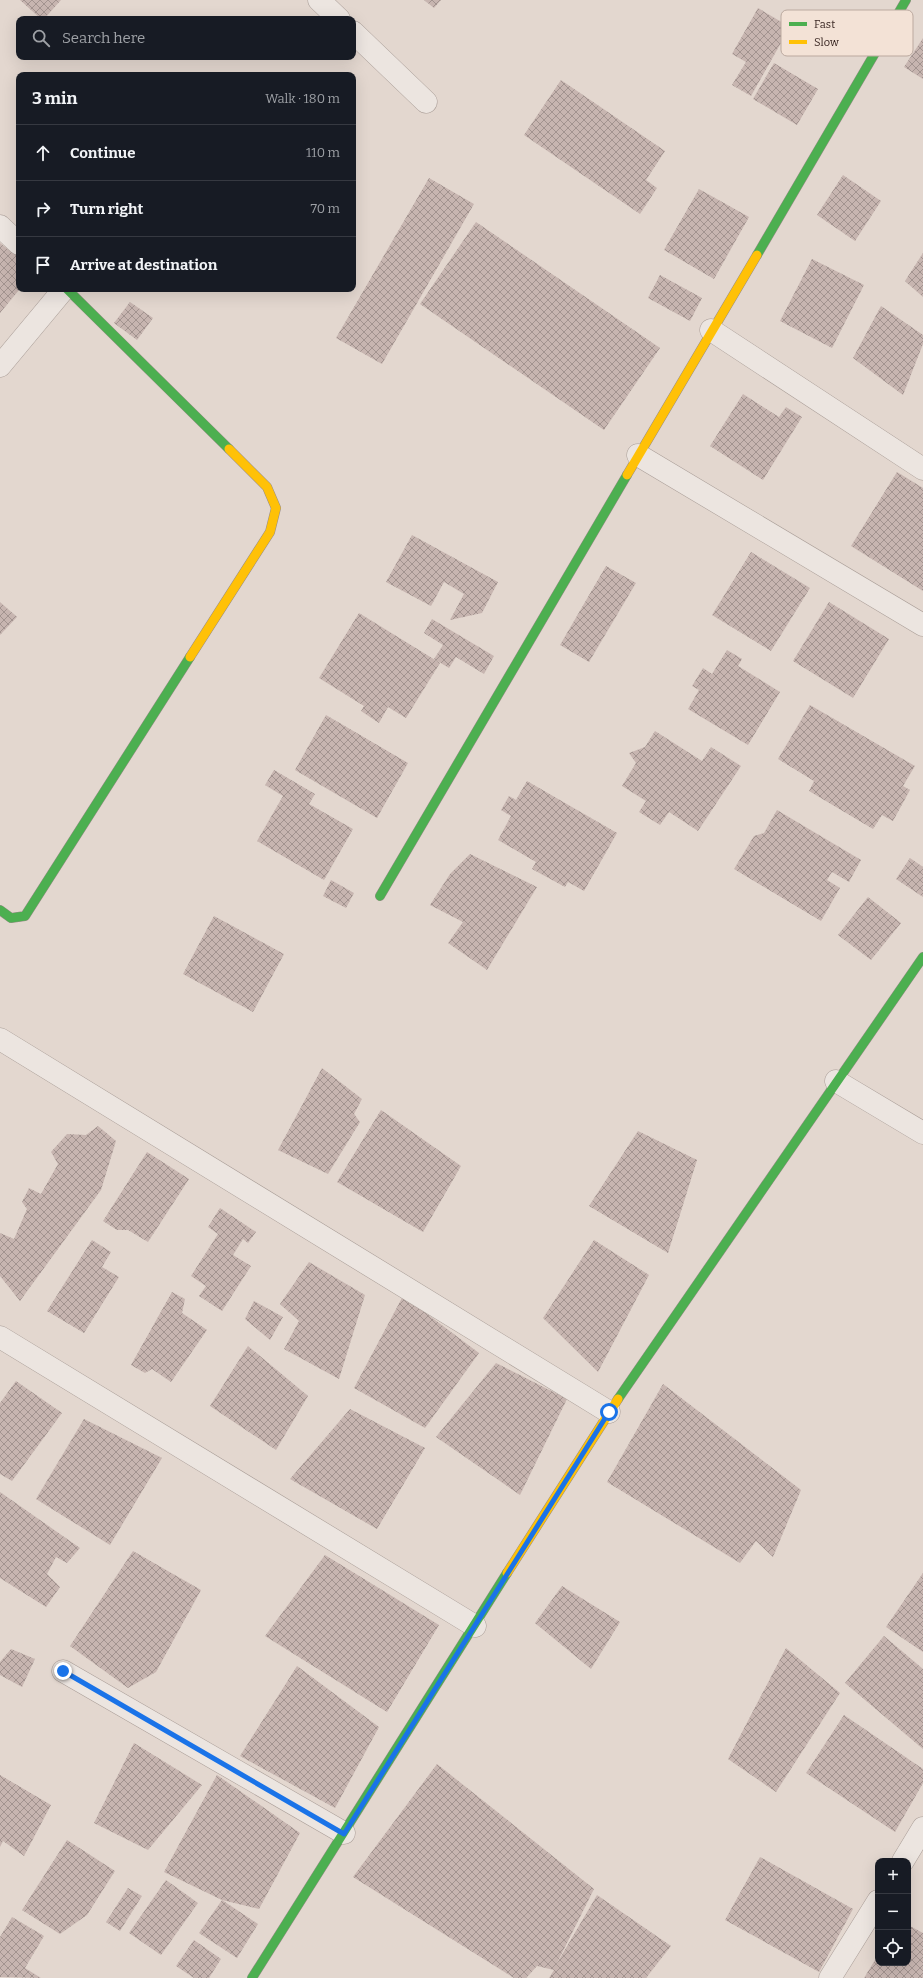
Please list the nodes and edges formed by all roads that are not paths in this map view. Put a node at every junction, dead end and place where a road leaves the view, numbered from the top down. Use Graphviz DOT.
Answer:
graph roads {
  1 [pos="319,0"];
  2 [pos="906,0"];
  3 [pos="900,10"];
  4 [pos="336,16"];
  5 [pos="356,35"];
  6 [pos="873,56"];
  7 [pos="426,102"];
  8 [pos="0,226"];
  9 [pos="16,241"];
  10 [pos="63,292"];
  11 [pos="69,292"];
  12 [pos="711,330"];
  13 [pos="0,366"];
  14 [pos="638,455"];
  15 [pos="923,469"];
  16 [pos="923,626"];
  17 [pos="380,896"];
  18 [pos="0,910"];
  19 [pos="923,958"];
  20 [pos="0,1039"];
  21 [pos="836,1081"];
  22 [pos="923,1133"];
  23 [pos="0,1337"];
  24 [pos="609,1412"];
  25 [pos="475,1626"];
  26 [pos="63,1671"];
  27 [pos="923,1828"];
  28 [pos="344,1834"];
  29 [pos="905,1858"];
  30 [pos="875,1906"];
  31 [pos="252,1978"];
  32 [pos="830,1978"];
  1 -- 4 [label="street"];
  2 -- 3 [label="street"];
  5 -- 7 [label="street"];
  6 -- 12 [label="street"];
  8 -- 9 [label="street"];
  10 -- 13 [label="street"];
  11 -- 18 [label="street"];
  12 -- 14 [label="street"];
  12 -- 15 [label="street"];
  14 -- 16 [label="street"];
  14 -- 17 [label="street"];
  19 -- 21 [label="street"];
  20 -- 24 [label="street"];
  21 -- 22 [label="street"];
  21 -- 24 [label="street"];
  23 -- 25 [label="street"];
  24 -- 25 [label="street"];
  25 -- 28 [label="street"];
  26 -- 28 [label="street"];
  27 -- 29 [label="street"];
  28 -- 31 [label="street"];
  30 -- 32 [label="street"];
}
